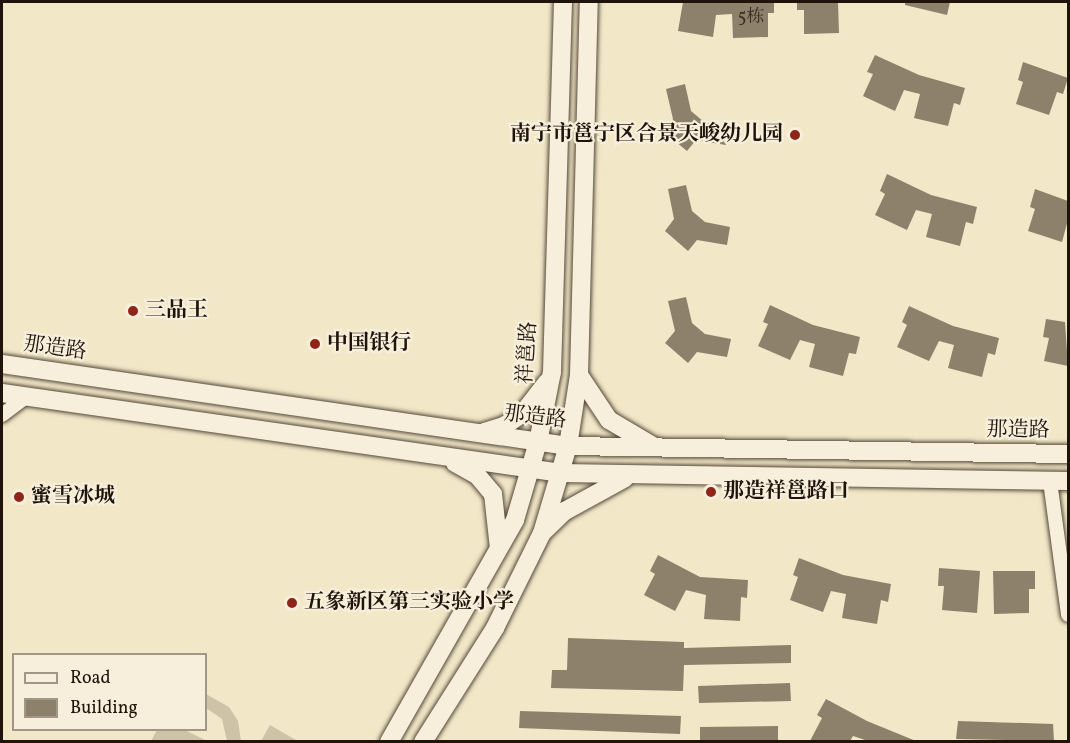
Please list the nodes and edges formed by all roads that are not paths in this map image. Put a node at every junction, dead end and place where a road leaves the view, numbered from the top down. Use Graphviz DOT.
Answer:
graph roads {
  1 [pos="562,2"];
  2 [pos="589,2"];
  3 [pos="2,364"];
  4 [pos="552,372"];
  5 [pos="579,375"];
  6 [pos="2,393"];
  7 [pos="26,397"];
  8 [pos="2,415"];
  9 [pos="478,433"];
  10 [pos="538,442"];
  11 [pos="568,446"];
  12 [pos="660,449"];
  13 [pos="1068,454"];
  14 [pos="445,458"];
  15 [pos="531,470"];
  16 [pos="561,473"];
  17 [pos="631,476"];
  18 [pos="1050,481"];
  19 [pos="1068,481"];
  20 [pos="542,533"];
  21 [pos="499,552"];
  22 [pos="1068,615"];
  23 [pos="389,741"];
  24 [pos="423,741"];
  1 -- 4 [label="street, 祥邕路"];
  2 -- 5 [label="street"];
  3 -- 9 [label="street, 那造路"];
  4 -- 9 [label="street"];
  4 -- 10 [label="street, 祥邕路"];
  5 -- 11 [label="street"];
  5 -- 12 [label="street"];
  6 -- 7 [label="street"];
  7 -- 8 [label="street"];
  7 -- 14 [label="street"];
  9 -- 10 [label="street, 那造路"];
  10 -- 11 [label="street, 那造路"];
  10 -- 15 [label="street, 祥邕路"];
  11 -- 12 [label="street, 那造路"];
  11 -- 16 [label="street"];
  12 -- 13 [label="street, 那造路"];
  14 -- 15 [label="street"];
  14 -- 21 [label="street"];
  15 -- 16 [label="street"];
  15 -- 21 [label="street, 祥邕路"];
  16 -- 17 [label="street"];
  16 -- 20 [label="street"];
  17 -- 18 [label="street"];
  17 -- 20 [label="street"];
  18 -- 19 [label="street"];
  18 -- 22 [label="street"];
  20 -- 24 [label="street"];
  21 -- 23 [label="street, 祥邕路"];
}
